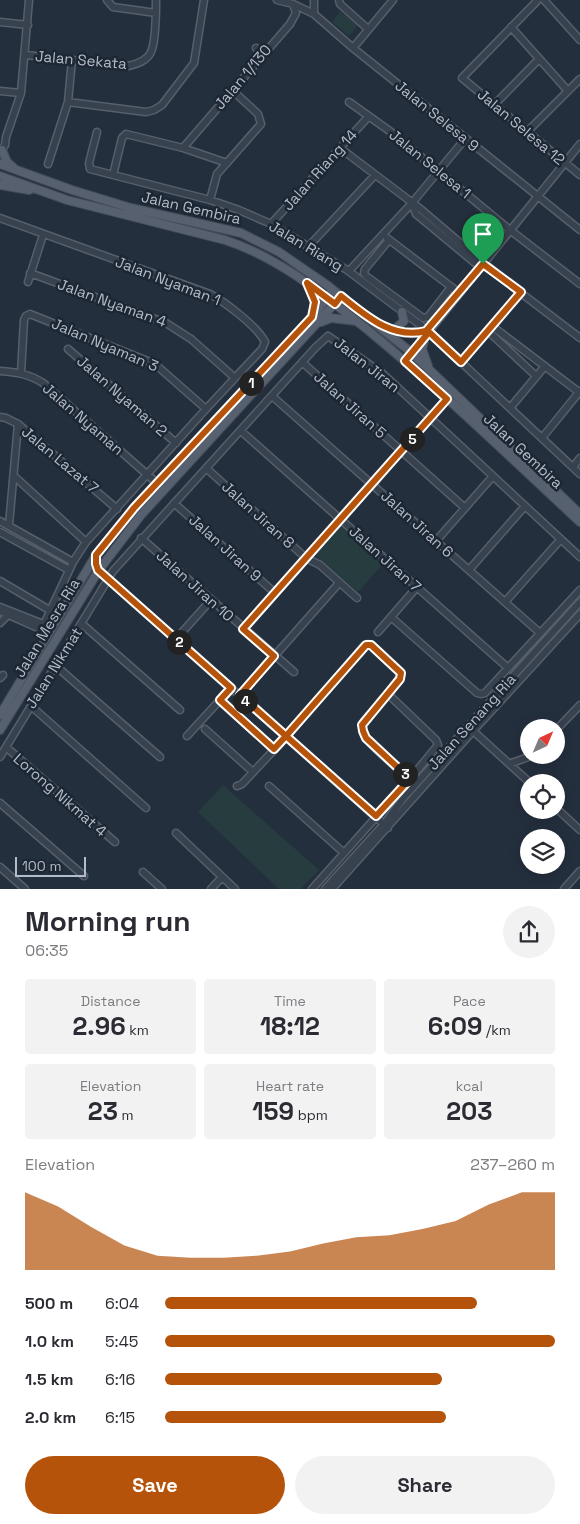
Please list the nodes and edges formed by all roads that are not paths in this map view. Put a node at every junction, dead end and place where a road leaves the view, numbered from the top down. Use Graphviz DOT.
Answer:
graph roads {
  1 [pos="30,0"];
  2 [pos="107,0"];
  3 [pos="156,0"];
  4 [pos="204,0"];
  5 [pos="277,0"];
  6 [pos="314,0"];
  7 [pos="339,0"];
  8 [pos="393,0"];
  9 [pos="538,0"];
  10 [pos="544,0"];
  11 [pos="293,4"];
  12 [pos="156,13"];
  13 [pos="314,14"];
  14 [pos="0,22"];
  15 [pos="28,25"];
  16 [pos="511,27"];
  17 [pos="368,29"];
  18 [pos="580,40"];
  19 [pos="256,48"];
  20 [pos="353,48"];
  21 [pos="264,54"];
  22 [pos="26,55"];
  23 [pos="539,59"];
  24 [pos="72,60"];
  25 [pos="580,79"];
  26 [pos="232,90"];
  27 [pos="0,91"];
  28 [pos="568,91"];
  29 [pos="21,93"];
  30 [pos="68,102"];
  31 [pos="349,102"];
  32 [pos="494,105"];
  33 [pos="369,116"];
  34 [pos="97,132"];
  35 [pos="527,132"];
  36 [pos="3,136"];
  37 [pos="464,139"];
  38 [pos="580,144"];
  39 [pos="183,148"];
  40 [pos="340,148"];
  41 [pos="1,149"];
  42 [pos="226,163"];
  43 [pos="0,164"];
  44 [pos="48,164"];
  45 [pos="565,164"];
  46 [pos="16,170"];
  47 [pos="439,170"];
  48 [pos="375,174"];
  49 [pos="113,175"];
  50 [pos="580,175"];
  51 [pos="0,176"];
  52 [pos="0,185"];
  53 [pos="36,190"];
  54 [pos="538,197"];
  55 [pos="210,200"];
  56 [pos="412,203"];
  57 [pos="0,218"];
  58 [pos="271,224"];
  59 [pos="579,227"];
  60 [pos="510,230"];
  61 [pos="43,235"];
  62 [pos="383,235"];
  63 [pos="389,240"];
  64 [pos="309,246"];
  65 [pos="483,264"];
  66 [pos="348,270"];
  67 [pos="30,274"];
  68 [pos="28,282"];
  69 [pos="307,283"];
  70 [pos="580,284"];
  71 [pos="451,287"];
  72 [pos="333,290"];
  73 [pos="460,290"];
  74 [pos="521,292"];
  75 [pos="341,296"];
  76 [pos="328,298"];
  77 [pos="335,304"];
  78 [pos="402,312"];
  79 [pos="314,321"];
  80 [pos="358,322"];
  81 [pos="377,324"];
  82 [pos="490,329"];
  83 [pos="394,330"];
  84 [pos="427,333"];
  85 [pos="580,338"];
  86 [pos="68,349"];
  87 [pos="410,352"];
  88 [pos="404,359"];
  89 [pos="302,362"];
  90 [pos="461,362"];
  91 [pos="545,366"];
  92 [pos="0,371"];
  93 [pos="432,372"];
  94 [pos="21,373"];
  95 [pos="536,376"];
  96 [pos="235,378"];
  97 [pos="580,392"];
  98 [pos="272,396"];
  99 [pos="447,399"];
  100 [pos="510,408"];
  101 [pos="206,409"];
  102 [pos="0,417"];
  103 [pos="430,418"];
  104 [pos="18,424"];
  105 [pos="241,431"];
  106 [pos="542,438"];
  107 [pos="176,443"];
  108 [pos="401,451"];
  109 [pos="580,458"];
  110 [pos="573,467"];
  111 [pos="206,468"];
  112 [pos="580,474"];
  113 [pos="148,475"];
  114 [pos="14,476"];
  115 [pos="493,476"];
  116 [pos="158,484"];
  117 [pos="372,484"];
  118 [pos="174,503"];
  119 [pos="526,506"];
  120 [pos="465,508"];
  121 [pos="117,509"];
  122 [pos="580,514"];
  123 [pos="340,519"];
  124 [pos="0,521"];
  125 [pos="580,522"];
  126 [pos="9,525"];
  127 [pos="0,532"];
  128 [pos="141,538"];
  129 [pos="561,539"];
  130 [pos="436,541"];
  131 [pos="86,542"];
  132 [pos="96,555"];
  133 [pos="580,557"];
  134 [pos="306,558"];
  135 [pos="74,562"];
  136 [pos="69,570"];
  137 [pos="98,570"];
  138 [pos="469,570"];
  139 [pos="108,579"];
  140 [pos="80,580"];
  141 [pos="0,582"];
  142 [pos="339,583"];
  143 [pos="417,587"];
  144 [pos="580,590"];
  145 [pos="275,593"];
  146 [pos="358,598"];
  147 [pos="211,600"];
  148 [pos="505,602"];
  149 [pos="580,602"];
  150 [pos="0,609"];
  151 [pos="51,611"];
  152 [pos="580,614"];
  153 [pos="8,615"];
  154 [pos="391,617"];
  155 [pos="0,623"];
  156 [pos="44,624"];
  157 [pos="82,624"];
  158 [pos="64,626"];
  159 [pos="243,629"];
  160 [pos="52,631"];
  161 [pos="378,632"];
  162 [pos="540,633"];
  163 [pos="176,639"];
  164 [pos="51,648"];
  165 [pos="274,656"];
  166 [pos="56,666"];
  167 [pos="508,668"];
  168 [pos="294,672"];
  169 [pos="231,688"];
  170 [pos="388,694"];
  171 [pos="240,695"];
  172 [pos="220,700"];
  173 [pos="580,705"];
  174 [pos="31,706"];
  175 [pos="180,710"];
  176 [pos="0,715"];
  177 [pos="565,721"];
  178 [pos="206,729"];
  179 [pos="470,729"];
  180 [pos="0,730"];
  181 [pos="187,736"];
  182 [pos="286,736"];
  183 [pos="6,747"];
  184 [pos="274,749"];
  185 [pos="160,757"];
  186 [pos="0,758"];
  187 [pos="520,760"];
  188 [pos="509,764"];
  189 [pos="253,772"];
  190 [pos="520,774"];
  191 [pos="410,779"];
  192 [pos="237,786"];
  193 [pos="269,786"];
  194 [pos="0,803"];
  195 [pos="146,808"];
  196 [pos="376,816"];
  197 [pos="565,816"];
  198 [pos="386,826"];
  199 [pos="580,830"];
  200 [pos="176,834"];
  201 [pos="115,842"];
  202 [pos="344,853"];
  203 [pos="0,867"];
  204 [pos="580,871"];
  205 [pos="144,872"];
  206 [pos="84,876"];
  207 [pos="222,877"];
  208 [pos="25,889"];
  209 [pos="162,889"];
  210 [pos="211,889"];
  211 [pos="235,889"];
  212 [pos="312,889"];
  213 [pos="325,889"];
  214 [pos="332,889"];
  215 [pos="564,889"];
  1 -- 15 [label="street"];
  2 -- 12 [label="street"];
  3 -- 12 [label="street, Jalan Sekata"];
  4 -- 30 [label="street"];
  5 -- 11 [label="street, Jalan Selesa 9"];
  6 -- 13 [label="street"];
  7 -- 17 [label="street"];
  8 -- 17 [label="street"];
  9 -- 16 [label="street"];
  10 -- 18 [label="street"];
  11 -- 13 [label="street, Jalan Selesa 9"];
  11 -- 21 [label="street, Jalan 1/130"];
  12 -- 24 [label="street, Jalan Sekata"];
  13 -- 20 [label="street, Jalan Selesa 9"];
  14 -- 15 [label="street"];
  15 -- 22 [label="street"];
  16 -- 23 [label="street"];
  16 -- 32 [label="street, Jalan Selesa 12"];
  17 -- 20 [label="street"];
  19 -- 21 [label="street"];
  20 -- 37 [label="street, Jalan Selesa 9"];
  21 -- 26 [label="street, Jalan 1/130"];
  22 -- 24 [label="street, Jalan Sekata"];
  22 -- 29 [label="street"];
  23 -- 28 [label="street"];
  23 -- 32 [label="street"];
  24 -- 30 [label="street"];
  25 -- 28 [label="street"];
  26 -- 39 [label="street, Jalan 1/130"];
  26 -- 42 [label="street"];
  27 -- 29 [label="street"];
  28 -- 35 [label="street"];
  29 -- 36 [label="street"];
  30 -- 44 [label="street"];
  31 -- 33 [label="street, Jalan Selesa 1"];
  32 -- 35 [label="street, Jalan Selesa 12"];
  33 -- 40 [label="street, Jalan Riang 14"];
  33 -- 47 [label="street, Jalan Selesa 1"];
  34 -- 49 [label="street, Jalan Riang"];
  35 -- 45 [label="street, Jalan Selesa 12"];
  36 -- 41 [label="street"];
  37 -- 47 [label="street"];
  37 -- 54 [label="street, Jalan Selesa 9"];
  38 -- 45 [label="street"];
  39 -- 42 [label="street"];
  39 -- 49 [label="street"];
  40 -- 48 [label="street"];
  40 -- 58 [label="street, Jalan Riang 14"];
  41 -- 46 [label="main road"];
  42 -- 55 [label="street"];
  43 -- 46 [label="main road, Jalan Gembira"];
  45 -- 50 [label="street, Jalan Selesa 12"];
  45 -- 54 [label="street"];
  46 -- 72 [label="main road, Jalan Gembira"];
  47 -- 56 [label="street"];
  47 -- 60 [label="street, Jalan Selesa 1"];
  48 -- 56 [label="street"];
  48 -- 64 [label="street"];
  49 -- 55 [label="street, Jalan Riang"];
  51 -- 53 [label="main road, Jalan Gembira"];
  52 -- 53 [label="main road"];
  53 -- 69 [label="main road, Jalan Gembira"];
  54 -- 59 [label="street, Jalan Selesa 9"];
  54 -- 60 [label="street"];
  55 -- 58 [label="street, Jalan Riang"];
  56 -- 62 [label="street"];
  56 -- 65 [label="street"];
  56 -- 66 [label="street"];
  57 -- 61 [label="street, Jalan Nyaman 1"];
  58 -- 64 [label="street, Jalan Riang"];
  60 -- 65 [label="street"];
  60 -- 70 [label="street, Jalan Selesa 1"];
  61 -- 67 [label="street"];
  61 -- 96 [label="street, Jalan Nyaman 1"];
  62 -- 63 [label="street"];
  62 -- 66 [label="street"];
  63 -- 71 [label="street"];
  63 -- 71 [label="street"];
  64 -- 66 [label="street, Jalan Riang"];
  65 -- 73 [label="street"];
  65 -- 74 [label="street"];
  66 -- 78 [label="street, Jalan Riang"];
  67 -- 68 [label="street"];
  67 -- 96 [label="street, Jalan Nyaman 4"];
  69 -- 76 [label="main road, Jalan Gembira"];
  69 -- 79 [label="main road"];
  71 -- 73 [label="street"];
  72 -- 75 [label="main road, Jalan Gembira"];
  72 -- 76 [label="main road, Jalan Mesra Ria"];
  73 -- 84 [label="street"];
  74 -- 82 [label="street"];
  74 -- 85 [label="street"];
  75 -- 77 [label="main road, Jalan Mesra Ria"];
  75 -- 81 [label="main road, Jalan Gembira"];
  76 -- 77 [label="main road, Jalan Gembira"];
  76 -- 79 [label="main road, Jalan Mesra Ria"];
  77 -- 79 [label="main road, Jalan Mesra Ria"];
  77 -- 80 [label="main road, Jalan Gembira"];
  78 -- 83 [label="main road"];
  78 -- 84 [label="street, Jalan Riang"];
  79 -- 80 [label="main road"];
  79 -- 116 [label="main road, Jalan Mesra Ria"];
  79 -- 137 [label="main road, Jalan Mesra Ria"];
  80 -- 88 [label="main road, Jalan Gembira"];
  81 -- 83 [label="main road"];
  81 -- 87 [label="main road, Jalan Gembira"];
  82 -- 90 [label="street"];
  82 -- 91 [label="street"];
  82 -- 95 [label="street"];
  83 -- 84 [label="main road"];
  84 -- 87 [label="street"];
  84 -- 90 [label="street, Jalan Riang"];
  84 -- 93 [label="main road"];
  86 -- 107 [label="street, Jalan Nyaman 2"];
  87 -- 88 [label="street"];
  87 -- 93 [label="main road, Jalan Gembira"];
  88 -- 99 [label="main road, Jalan Gembira"];
  89 -- 98 [label="street, Jalan Jiran"];
  89 -- 103 [label="street, Jalan Jiran"];
  89 -- 108 [label="street, Jalan Jiran 5"];
  90 -- 100 [label="street, Jalan Riang"];
  91 -- 95 [label="street"];
  91 -- 97 [label="street"];
  92 -- 94 [label="street, Jalan Nyaman"];
  93 -- 122 [label="main road, Jalan Gembira"];
  94 -- 101 [label="street, Jalan Nyaman 3"];
  94 -- 113 [label="street, Jalan Nyaman"];
  95 -- 100 [label="street"];
  96 -- 101 [label="street, Jalan Nyaman 1"];
  97 -- 106 [label="street"];
  98 -- 105 [label="street, Jalan Jiran"];
  98 -- 117 [label="street, Jalan Jiran 6"];
  99 -- 103 [label="street"];
  99 -- 125 [label="main road, Jalan Gembira"];
  100 -- 106 [label="street, Jalan Riang"];
  101 -- 107 [label="street, Jalan Nyaman 1"];
  102 -- 104 [label="street, Jalan Lazat 7"];
  103 -- 108 [label="street"];
  103 -- 115 [label="street, Jalan Jiran"];
  104 -- 114 [label="street"];
  104 -- 121 [label="street, Jalan Lazat 7"];
  105 -- 111 [label="street, Jalan Jiran"];
  105 -- 123 [label="street, Jalan Jiran 7"];
  106 -- 110 [label="street, Jalan Riang"];
  107 -- 113 [label="street, Jalan Nyaman 1"];
  108 -- 117 [label="street"];
  108 -- 120 [label="street, Jalan Jiran 5"];
  109 -- 110 [label="street"];
  110 -- 112 [label="street, Jalan Riang"];
  111 -- 118 [label="street, Jalan Jiran"];
  111 -- 134 [label="street, Jalan Jiran 8"];
  113 -- 116 [label="street, Jalan Nyaman"];
  113 -- 121 [label="street, Jalan Nyaman 1"];
  114 -- 126 [label="street"];
  114 -- 131 [label="street"];
  115 -- 119 [label="street, Jalan Jiran"];
  115 -- 120 [label="street"];
  116 -- 132 [label="main road, Jalan Mesra Ria"];
  117 -- 123 [label="street"];
  117 -- 130 [label="street, Jalan Jiran 6"];
  118 -- 128 [label="street, Jalan Jiran"];
  118 -- 145 [label="street, Jalan Jiran 9"];
  119 -- 129 [label="street, Jalan Jiran"];
  119 -- 138 [label="street"];
  120 -- 130 [label="street"];
  121 -- 131 [label="street, Jalan Nyaman 1"];
  123 -- 134 [label="street"];
  123 -- 143 [label="street, Jalan Jiran 7"];
  124 -- 126 [label="street"];
  126 -- 135 [label="street"];
  127 -- 136 [label="street"];
  128 -- 139 [label="street, Jalan Jiran"];
  128 -- 147 [label="street, Jalan Jiran 10"];
  129 -- 133 [label="street, Jalan Jiran"];
  129 -- 148 [label="street"];
  130 -- 138 [label="street, Jalan Jiran 6"];
  131 -- 135 [label="street, Jalan Nyaman 1"];
  132 -- 137 [label="main road"];
  132 -- 140 [label="main road, Jalan Mesra Ria"];
  134 -- 142 [label="street, Jalan Jiran 8"];
  134 -- 145 [label="street"];
  135 -- 136 [label="street, Jalan Nyaman 1"];
  136 -- 151 [label="street, Jalan Nyaman 1"];
  137 -- 139 [label="street"];
  137 -- 140 [label="main road"];
  137 -- 158 [label="main road, Jalan Mesra Ria"];
  138 -- 148 [label="street, Jalan Jiran 6"];
  139 -- 157 [label="street, Jalan Nikmat"];
  139 -- 163 [label="street"];
  140 -- 160 [label="main road, Jalan Mesra Ria"];
  141 -- 151 [label="street"];
  142 -- 146 [label="street, Jalan Jiran 8"];
  142 -- 165 [label="street"];
  143 -- 154 [label="street"];
  143 -- 167 [label="street, Jalan Jiran 7"];
  144 -- 162 [label="street"];
  145 -- 159 [label="street"];
  147 -- 159 [label="street, Jalan Jiran 10"];
  147 -- 163 [label="street"];
  148 -- 162 [label="street, Jalan Jiran 6"];
  149 -- 179 [label="street, Jalan Senang Ria"];
  150 -- 153 [label="street"];
  150 -- 156 [label="street"];
  151 -- 156 [label="street, Jalan Nyaman 1"];
  152 -- 179 [label="street, Jalan Senang Ria"];
  153 -- 155 [label="street"];
  153 -- 160 [label="street"];
  154 -- 161 [label="street"];
  154 -- 167 [label="street"];
  156 -- 160 [label="street"];
  157 -- 166 [label="street, Jalan Nikmat"];
  157 -- 175 [label="street"];
  158 -- 160 [label="main road"];
  158 -- 164 [label="main road, Jalan Mesra Ria"];
  159 -- 165 [label="street, Jalan Jiran 10"];
  160 -- 164 [label="main road"];
  160 -- 176 [label="main road, Jalan Mesra Ria"];
  162 -- 167 [label="street"];
  163 -- 169 [label="street"];
  164 -- 180 [label="main road, Jalan Mesra Ria"];
  165 -- 168 [label="street, Jalan Jiran 10"];
  165 -- 171 [label="street"];
  166 -- 174 [label="street, Jalan Nikmat"];
  166 -- 185 [label="street"];
  169 -- 171 [label="street"];
  169 -- 172 [label="street"];
  170 -- 182 [label="street"];
  170 -- 191 [label="street"];
  170 -- 191 [label="street"];
  171 -- 182 [label="street"];
  172 -- 181 [label="street"];
  172 -- 184 [label="street"];
  173 -- 177 [label="street"];
  174 -- 183 [label="street, Jalan Nikmat"];
  174 -- 195 [label="street"];
  178 -- 189 [label="street"];
  179 -- 188 [label="street"];
  179 -- 198 [label="street, Jalan Senang Ria"];
  182 -- 184 [label="street"];
  182 -- 196 [label="street"];
  183 -- 186 [label="street, Jalan Nikmat"];
  183 -- 201 [label="street, Lorong Nikmat 4"];
  184 -- 189 [label="street"];
  187 -- 188 [label="street"];
  188 -- 190 [label="street"];
  189 -- 192 [label="street"];
  191 -- 196 [label="street"];
  193 -- 202 [label="street"];
  194 -- 206 [label="street"];
  196 -- 198 [label="street"];
  196 -- 202 [label="street"];
  197 -- 199 [label="street"];
  198 -- 213 [label="street, Jalan Senang Ria"];
  198 -- 214 [label="street, Jalan Senang Ria"];
  200 -- 207 [label="street"];
  202 -- 212 [label="street"];
  203 -- 208 [label="street"];
  204 -- 215 [label="street"];
  205 -- 209 [label="street"];
  207 -- 210 [label="street"];
  207 -- 211 [label="street"];
}
